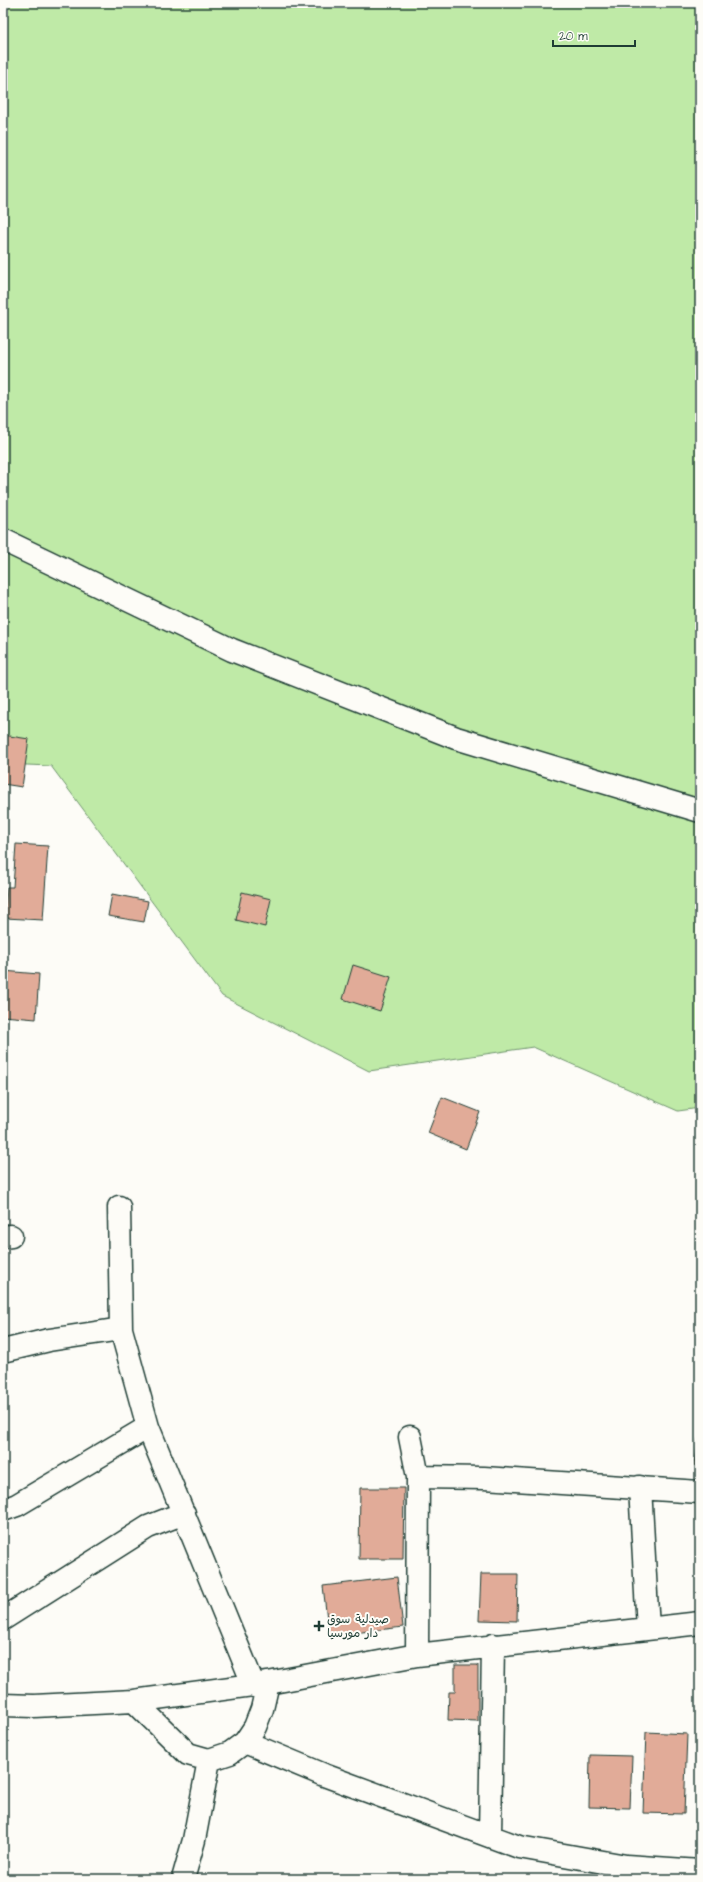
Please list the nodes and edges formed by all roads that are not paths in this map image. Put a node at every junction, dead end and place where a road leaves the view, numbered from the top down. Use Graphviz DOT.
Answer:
graph roads {
  1 [pos="3,540"];
  2 [pos="700,811"];
  3 [pos="119,1207"];
  4 [pos="121,1329"];
  5 [pos="3,1351"];
  6 [pos="148,1427"];
  7 [pos="410,1437"];
  8 [pos="418,1477"];
  9 [pos="640,1487"];
  10 [pos="700,1492"];
  11 [pos="3,1510"];
  12 [pos="184,1513"];
  13 [pos="3,1619"];
  14 [pos="700,1623"];
  15 [pos="648,1629"];
  16 [pos="493,1645"];
  17 [pos="417,1655"];
  18 [pos="261,1684"];
  19 [pos="134,1701"];
  20 [pos="3,1705"];
  21 [pos="245,1742"];
  22 [pos="209,1760"];
  23 [pos="490,1836"];
  24 [pos="700,1871"];
  25 [pos="184,1879"];
  1 -- 2 [label="street"];
  3 -- 4 [label="street"];
  4 -- 5 [label="street"];
  4 -- 6 [label="street"];
  6 -- 11 [label="street"];
  6 -- 12 [label="street"];
  7 -- 8 [label="street"];
  8 -- 9 [label="street"];
  8 -- 17 [label="street"];
  9 -- 10 [label="street"];
  9 -- 15 [label="street"];
  12 -- 13 [label="street"];
  12 -- 18 [label="street"];
  14 -- 15 [label="street"];
  15 -- 16 [label="street"];
  16 -- 17 [label="street"];
  16 -- 23 [label="street"];
  17 -- 18 [label="street"];
  18 -- 19 [label="street"];
  18 -- 21 [label="street"];
  19 -- 20 [label="street"];
  19 -- 22 [label="street"];
  21 -- 22 [label="street"];
  21 -- 23 [label="street"];
  22 -- 25 [label="street"];
  23 -- 24 [label="street"];
}
